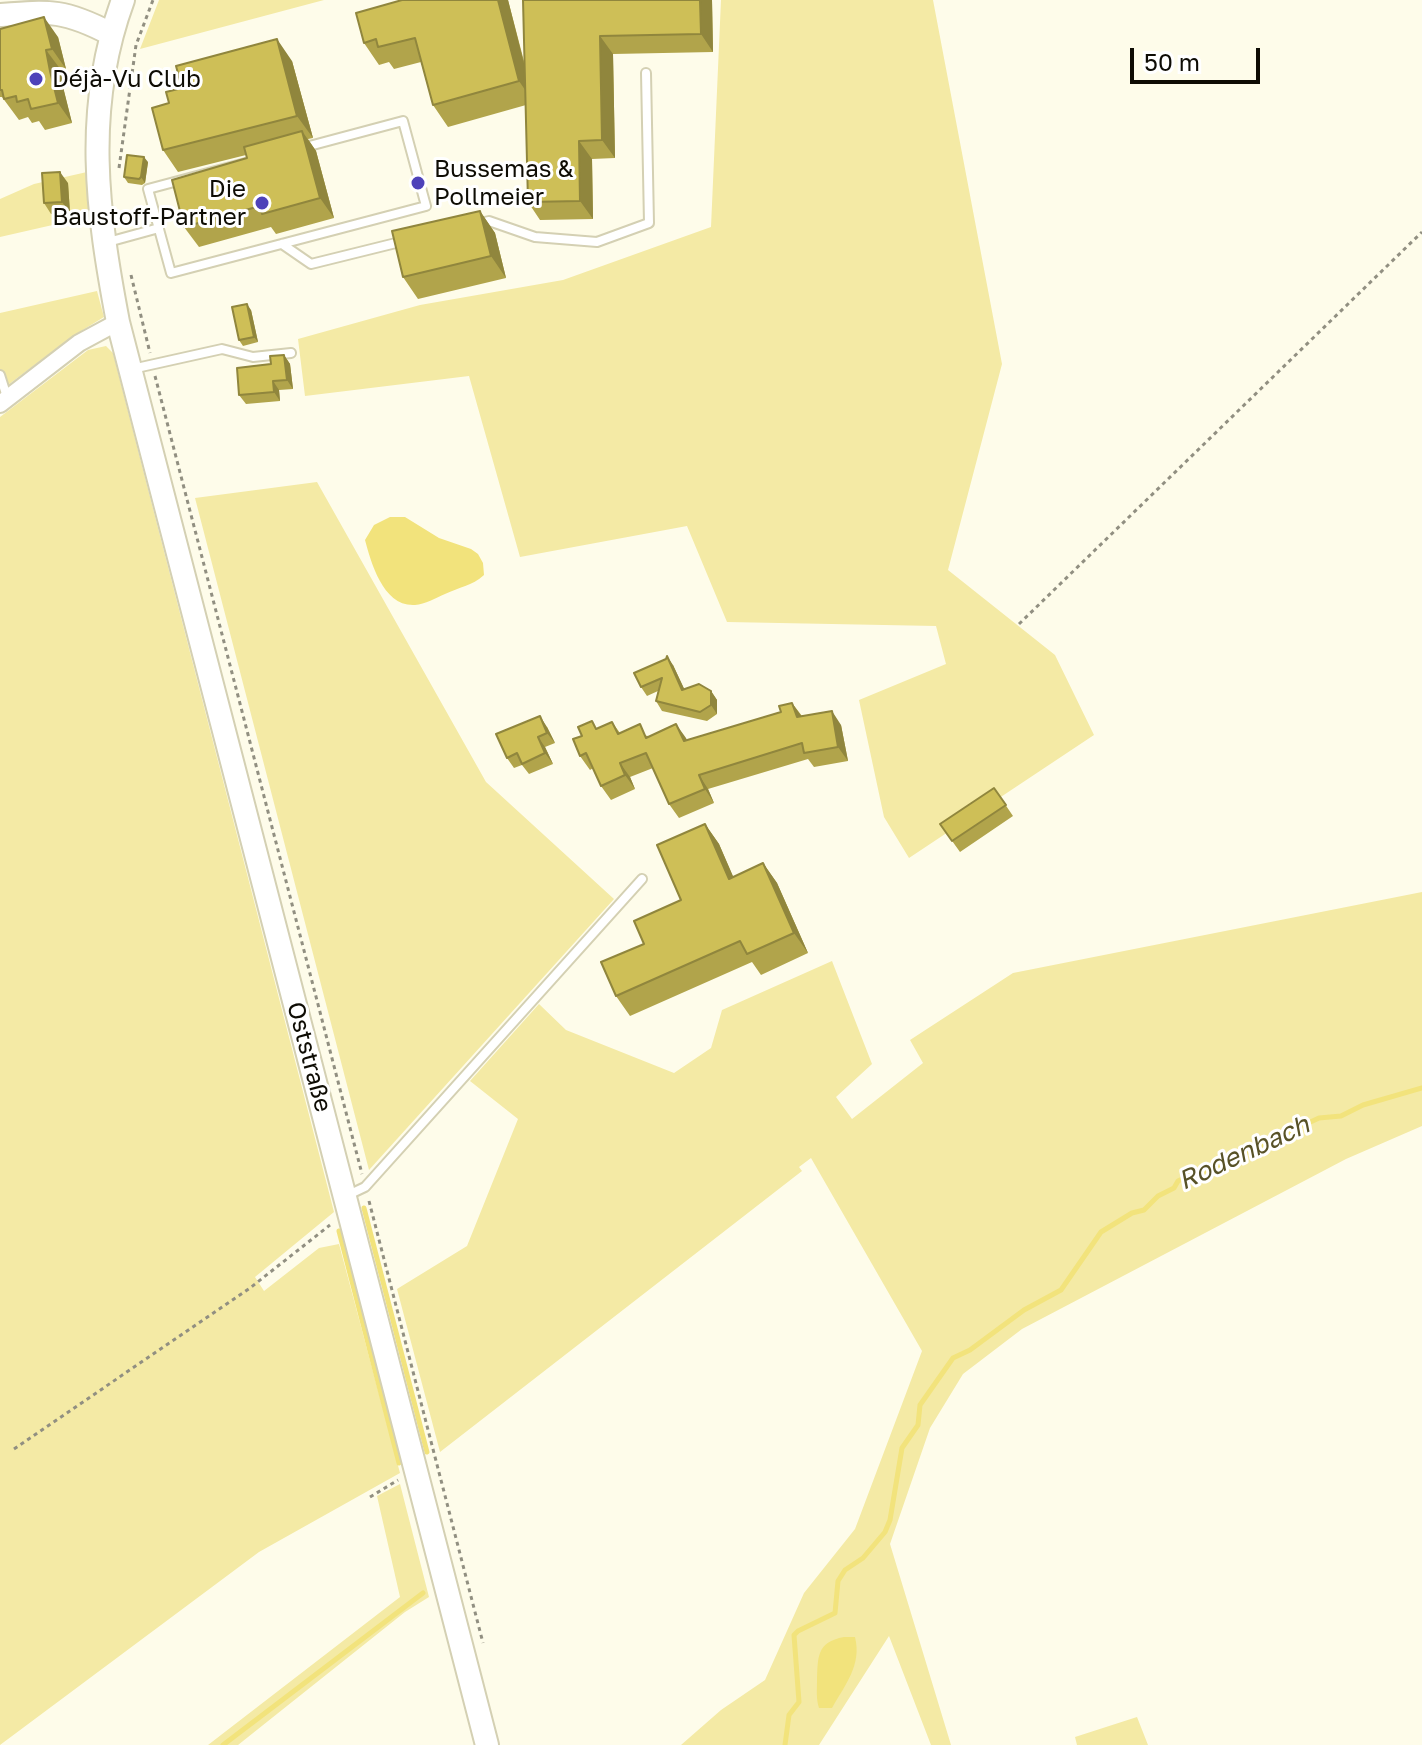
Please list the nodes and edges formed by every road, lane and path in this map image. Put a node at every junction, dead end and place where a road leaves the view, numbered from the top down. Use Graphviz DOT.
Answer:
graph roads {
  1 [pos="49,0"];
  2 [pos="122,0"];
  3 [pos="153,0"];
  4 [pos="0,15"];
  5 [pos="111,34"];
  6 [pos="646,73"];
  7 [pos="118,170"];
  8 [pos="474,225"];
  9 [pos="159,228"];
  10 [pos="1422,232"];
  11 [pos="415,239"];
  12 [pos="103,243"];
  13 [pos="282,244"];
  14 [pos="130,268"];
  15 [pos="118,322"];
  16 [pos="291,353"];
  17 [pos="142,366"];
  18 [pos="0,375"];
  19 [pos="4,401"];
  20 [pos="1019,624"];
  21 [pos="642,879"];
  22 [pos="354,1200"];
  23 [pos="14,1449"];
  24 [pos="415,1470"];
  25 [pos="370,1497"];
  26 [pos="486,1655"];
  27 [pos="487,1745"];
  1 -- 4 [label="main road"];
  2 -- 5 [label="main road, Oststraße"];
  3 -- 7 [label="path"];
  4 -- 5 [label="main road"];
  5 -- 12 [label="main road, Oststraße"];
  6 -- 8 [label="lane"];
  9 -- 12 [label="lane"];
  9 -- 13 [label="lane"];
  9 -- 13 [label="lane"];
  10 -- 20 [label="path"];
  11 -- 13 [label="lane"];
  12 -- 15 [label="main road, Oststraße"];
  14 -- 17 [label="path"];
  15 -- 17 [label="main road, Oststraße"];
  15 -- 19 [label="street"];
  16 -- 17 [label="lane"];
  17 -- 22 [label="main road, Oststraße"];
  17 -- 22 [label="path"];
  18 -- 19 [label="lane"];
  21 -- 22 [label="lane"];
  22 -- 23 [label="path"];
  22 -- 24 [label="main road, Oststraße"];
  22 -- 26 [label="path"];
  24 -- 25 [label="path"];
  24 -- 27 [label="main road, Oststraße"];
}
